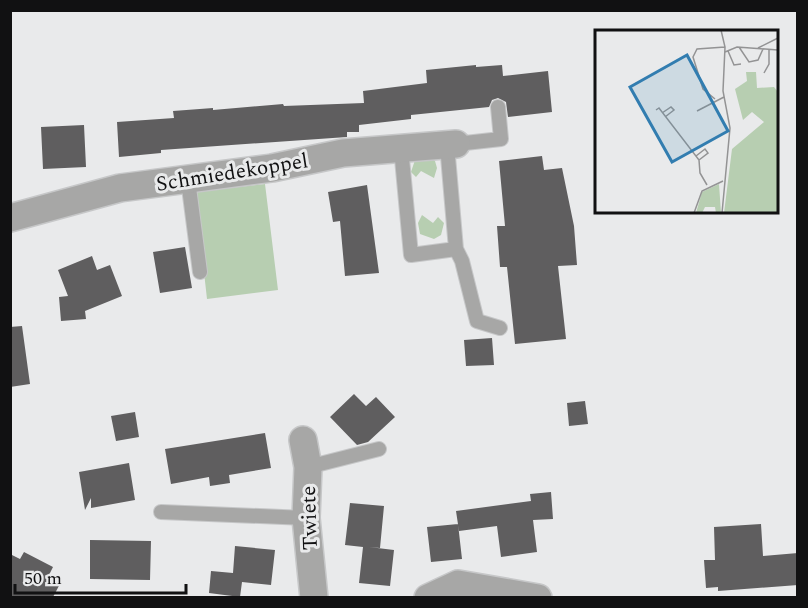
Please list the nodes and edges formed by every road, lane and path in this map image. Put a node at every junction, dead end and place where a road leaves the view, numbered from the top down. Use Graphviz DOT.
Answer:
graph roads {
  1 [pos="498,107"];
  2 [pos="451,144"];
  3 [pos="401,148"];
  4 [pos="188,180"];
  5 [pos="10,219"];
  6 [pos="456,249"];
  7 [pos="200,272"];
  8 [pos="500,328"];
  9 [pos="303,440"];
  10 [pos="379,449"];
  11 [pos="308,467"];
  12 [pos="161,512"];
  13 [pos="306,518"];
  14 [pos="314,597"];
  15 [pos="428,597"];
  16 [pos="538,597"];
  1 -- 2 [label="lane"];
  2 -- 3 [label="street, Schmiedekoppel"];
  2 -- 6 [label="lane"];
  3 -- 4 [label="street, Schmiedekoppel"];
  3 -- 6 [label="lane"];
  4 -- 5 [label="street, Schmiedekoppel"];
  4 -- 7 [label="lane"];
  6 -- 8 [label="lane"];
  9 -- 11 [label="street, Twiete"];
  10 -- 11 [label="lane"];
  11 -- 13 [label="street, Twiete"];
  12 -- 13 [label="lane"];
  13 -- 14 [label="street, Twiete"];
  15 -- 16 [label="street"];
}
